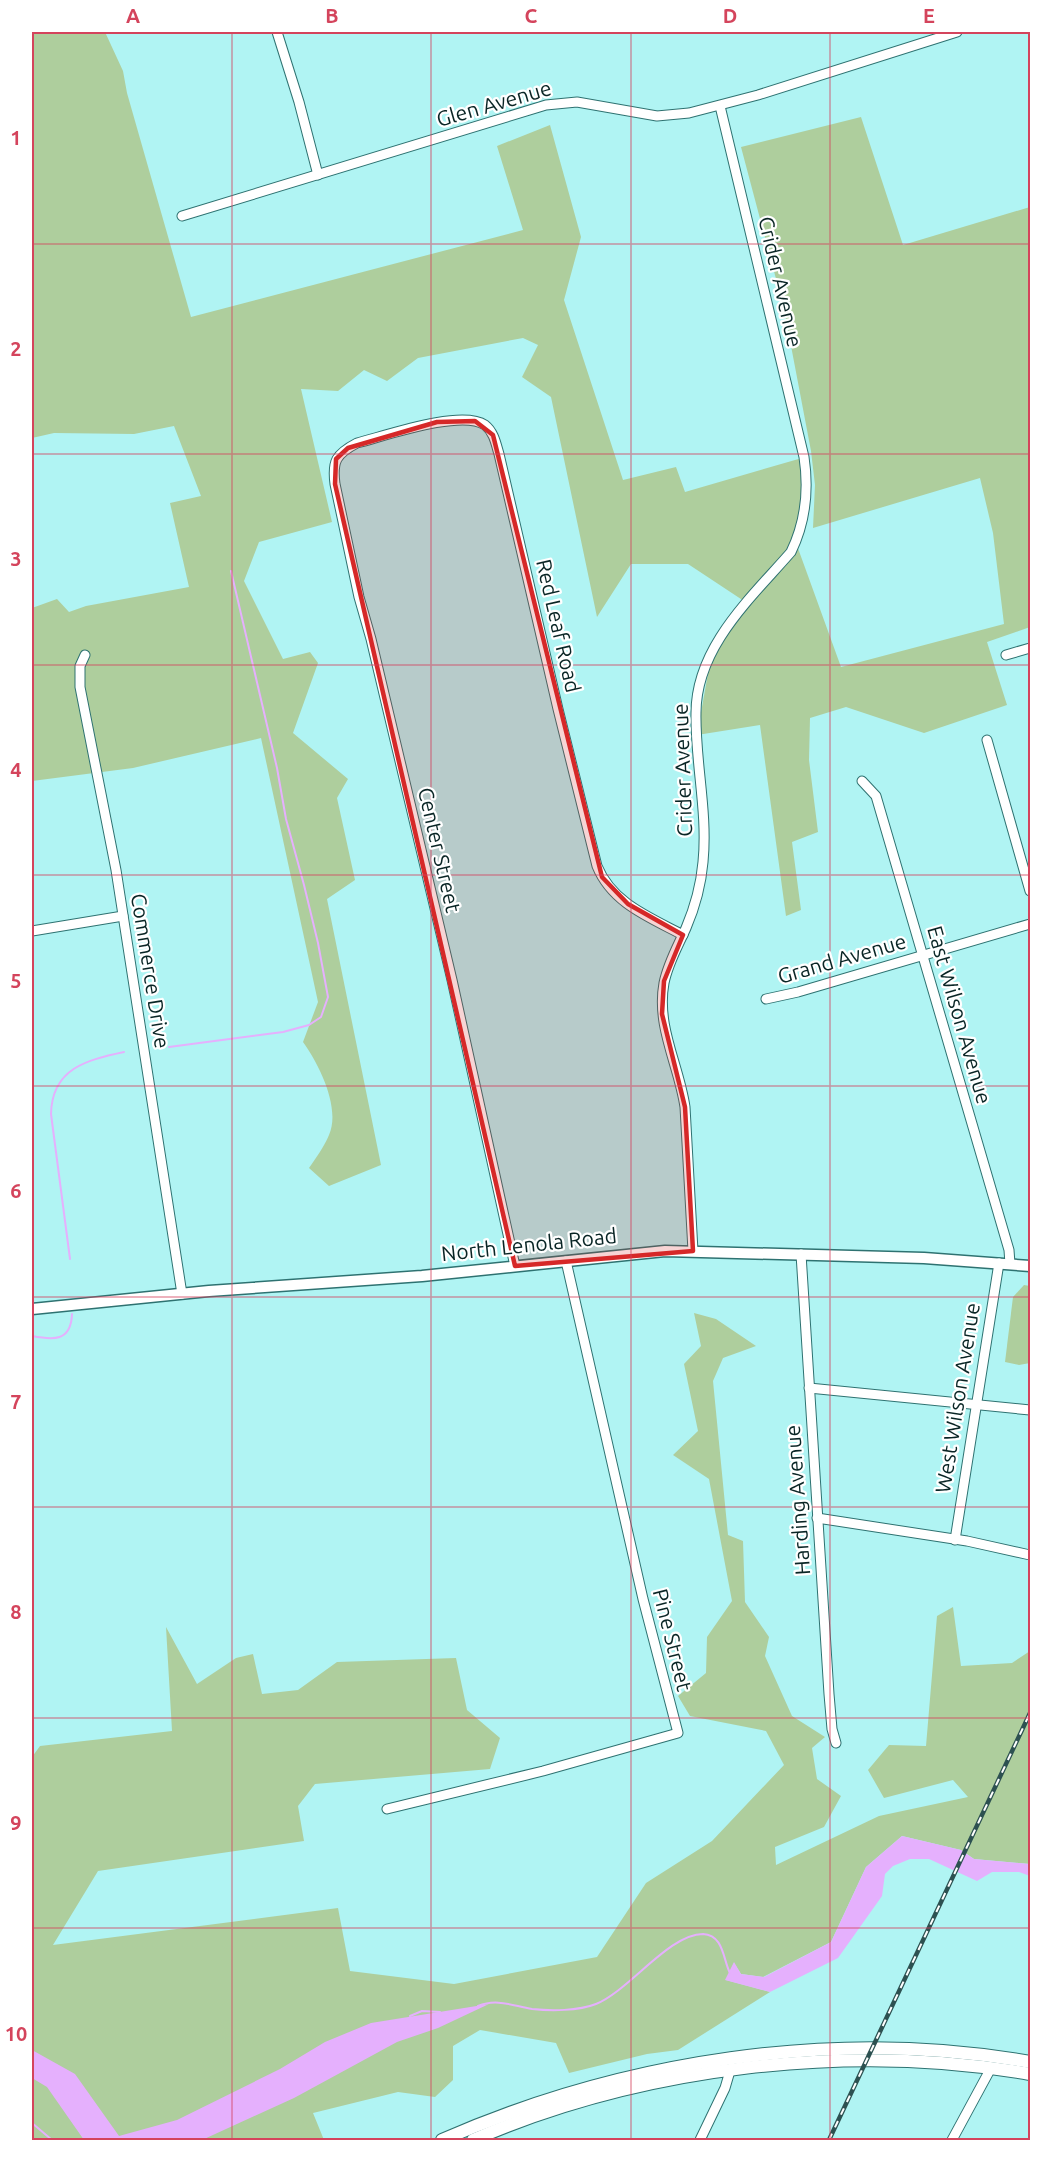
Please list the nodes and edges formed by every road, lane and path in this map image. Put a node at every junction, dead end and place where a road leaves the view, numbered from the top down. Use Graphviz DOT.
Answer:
graph roads {
  1 [pos="277,32"];
  2 [pos="957,32"];
  3 [pos="720,106"];
  4 [pos="318,175"];
  5 [pos="182,216"];
  6 [pos="348,448"];
  7 [pos="1030,648"];
  8 [pos="85,655"];
  9 [pos="1006,655"];
  10 [pos="987,740"];
  11 [pos="862,781"];
  12 [pos="1030,891"];
  13 [pos="123,916"];
  14 [pos="1030,924"];
  15 [pos="32,931"];
  16 [pos="683,934"];
  17 [pos="922,955"];
  18 [pos="766,999"];
  19 [pos="693,1251"];
  20 [pos="801,1254"];
  21 [pos="566,1261"];
  22 [pos="1004,1263"];
  23 [pos="515,1266"];
  24 [pos="1030,1266"];
  25 [pos="182,1294"];
  26 [pos="32,1309"];
  27 [pos="809,1388"];
  28 [pos="975,1404"];
  29 [pos="1030,1410"];
  30 [pos="817,1518"];
  31 [pos="955,1540"];
  32 [pos="1030,1555"];
  33 [pos="836,1743"];
  34 [pos="387,1809"];
  35 [pos="1030,2062"];
  36 [pos="991,2068"];
  37 [pos="730,2071"];
  38 [pos="1030,2074"];
  39 [pos="442,2140"];
  40 [pos="473,2140"];
  41 [pos="700,2140"];
  42 [pos="952,2140"];
  1 -- 4 [label="street"];
  2 -- 3 [label="street, Glen Avenue"];
  3 -- 4 [label="street, Glen Avenue"];
  3 -- 16 [label="street, Crider Avenue"];
  4 -- 5 [label="street, Glen Avenue"];
  6 -- 16 [label="street, Red Leaf Road"];
  6 -- 23 [label="street, Center Street"];
  7 -- 9 [label="street"];
  8 -- 13 [label="street, Commerce Drive"];
  10 -- 12 [label="street"];
  11 -- 17 [label="street, East Wilson Avenue"];
  13 -- 15 [label="street"];
  13 -- 25 [label="street, Commerce Drive"];
  14 -- 17 [label="street, Grand Avenue"];
  16 -- 19 [label="street, Crider Avenue"];
  17 -- 18 [label="street, Grand Avenue"];
  17 -- 22 [label="street, East Wilson Avenue"];
  19 -- 20 [label="main road, North Lenola Road"];
  19 -- 21 [label="main road, North Lenola Road"];
  20 -- 22 [label="main road, North Lenola Road"];
  20 -- 27 [label="street, Harding Avenue"];
  21 -- 23 [label="main road, North Lenola Road"];
  21 -- 34 [label="street, Pine Street"];
  22 -- 24 [label="main road, North Lenola Road"];
  22 -- 28 [label="street, West Wilson Avenue"];
  23 -- 25 [label="main road, North Lenola Road"];
  25 -- 26 [label="main road, North Lenola Road"];
  27 -- 28 [label="street"];
  27 -- 30 [label="street, Harding Avenue"];
  28 -- 29 [label="street"];
  28 -- 31 [label="street, West Wilson Avenue"];
  30 -- 31 [label="street"];
  30 -- 33 [label="street, Harding Avenue"];
  31 -- 32 [label="street"];
  35 -- 39 [label="highway"];
  36 -- 37 [label="highway"];
  36 -- 38 [label="highway"];
  36 -- 42 [label="street"];
  37 -- 40 [label="highway"];
  37 -- 41 [label="street"];
}
